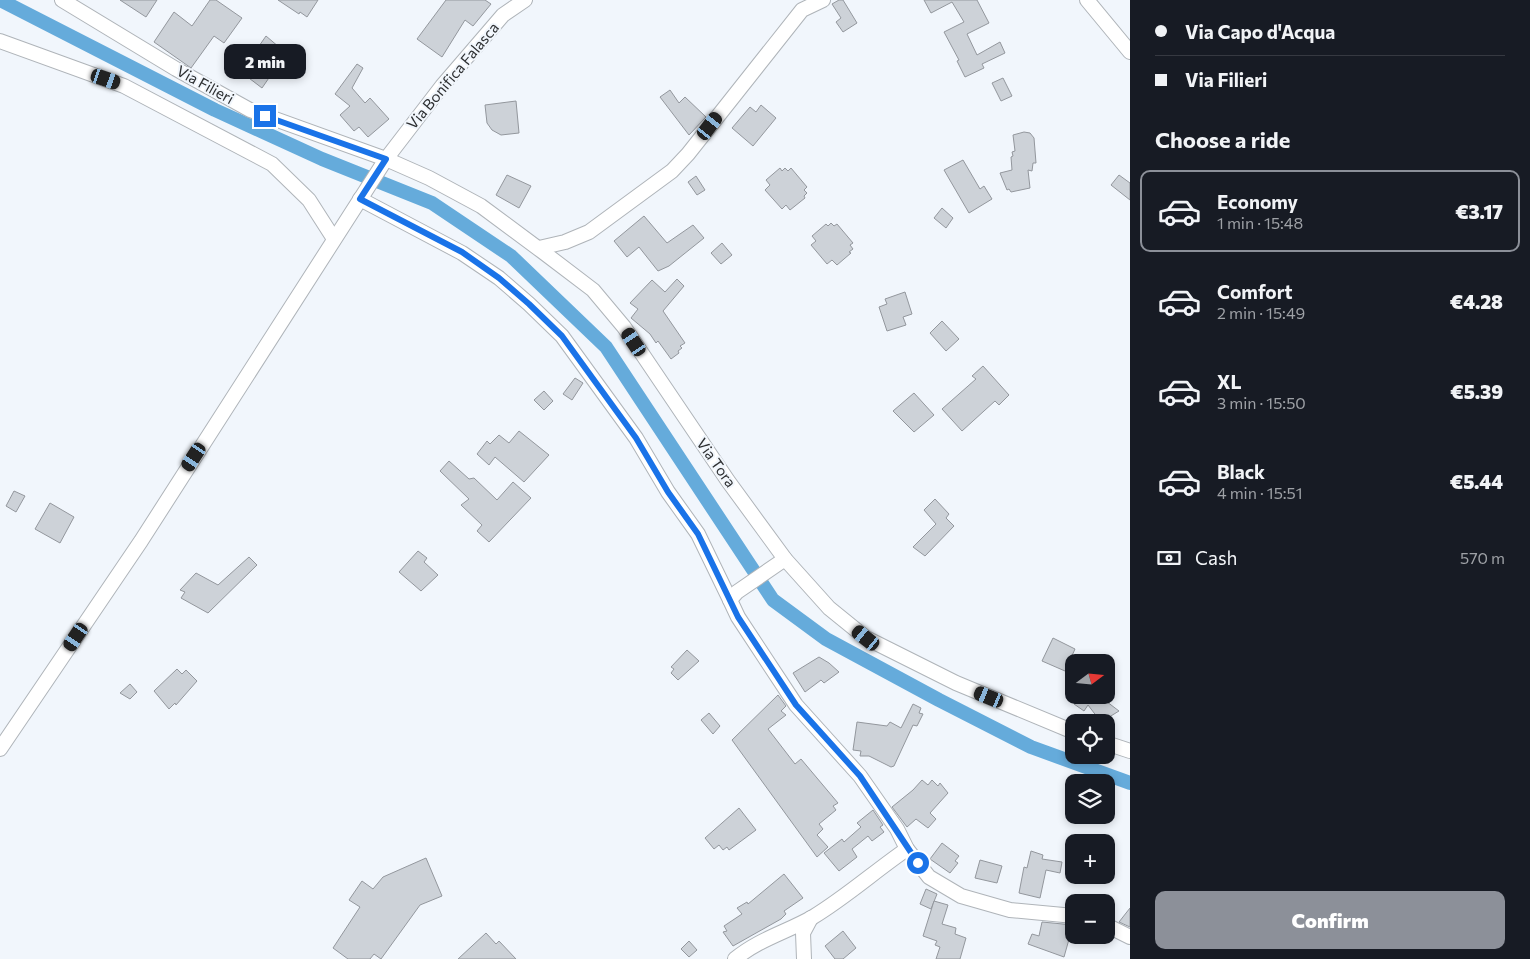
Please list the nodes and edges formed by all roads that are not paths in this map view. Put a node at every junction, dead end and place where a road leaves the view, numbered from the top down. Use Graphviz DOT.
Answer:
graph roads {
  1 [pos="62,0"];
  2 [pos="525,0"];
  3 [pos="823,0"];
  4 [pos="1087,0"];
  5 [pos="0,41"];
  6 [pos="1130,52"];
  7 [pos="383,164"];
  8 [pos="362,196"];
  9 [pos="334,239"];
  10 [pos="539,248"];
  11 [pos="783,561"];
  12 [pos="734,596"];
  13 [pos="1065,728"];
  14 [pos="1115,746"];
  15 [pos="0,749"];
  16 [pos="1130,751"];
  17 [pos="907,849"];
  18 [pos="1065,915"];
  19 [pos="811,918"];
  20 [pos="1115,930"];
  21 [pos="1130,937"];
  22 [pos="735,959"];
  23 [pos="804,959"];
  1 -- 7 [label="street, Via Filieri"];
  2 -- 7 [label="street, Via Bonifica Falasca"];
  3 -- 10 [label="street"];
  4 -- 6 [label="street"];
  5 -- 9 [label="street"];
  7 -- 8 [label="street, Via Bonifica Falasca"];
  7 -- 10 [label="street, Via Tora"];
  8 -- 9 [label="street, Via Bonifica Falasca"];
  8 -- 12 [label="street"];
  9 -- 15 [label="street, Via Bonifica Falasca"];
  10 -- 11 [label="street, Via Tora"];
  11 -- 12 [label="street"];
  11 -- 13 [label="street, Via Tora"];
  12 -- 17 [label="street"];
  14 -- 16 [label="street"];
  17 -- 18 [label="street"];
  17 -- 19 [label="street"];
  19 -- 22 [label="street"];
  19 -- 23 [label="street"];
  20 -- 21 [label="street"];
}
